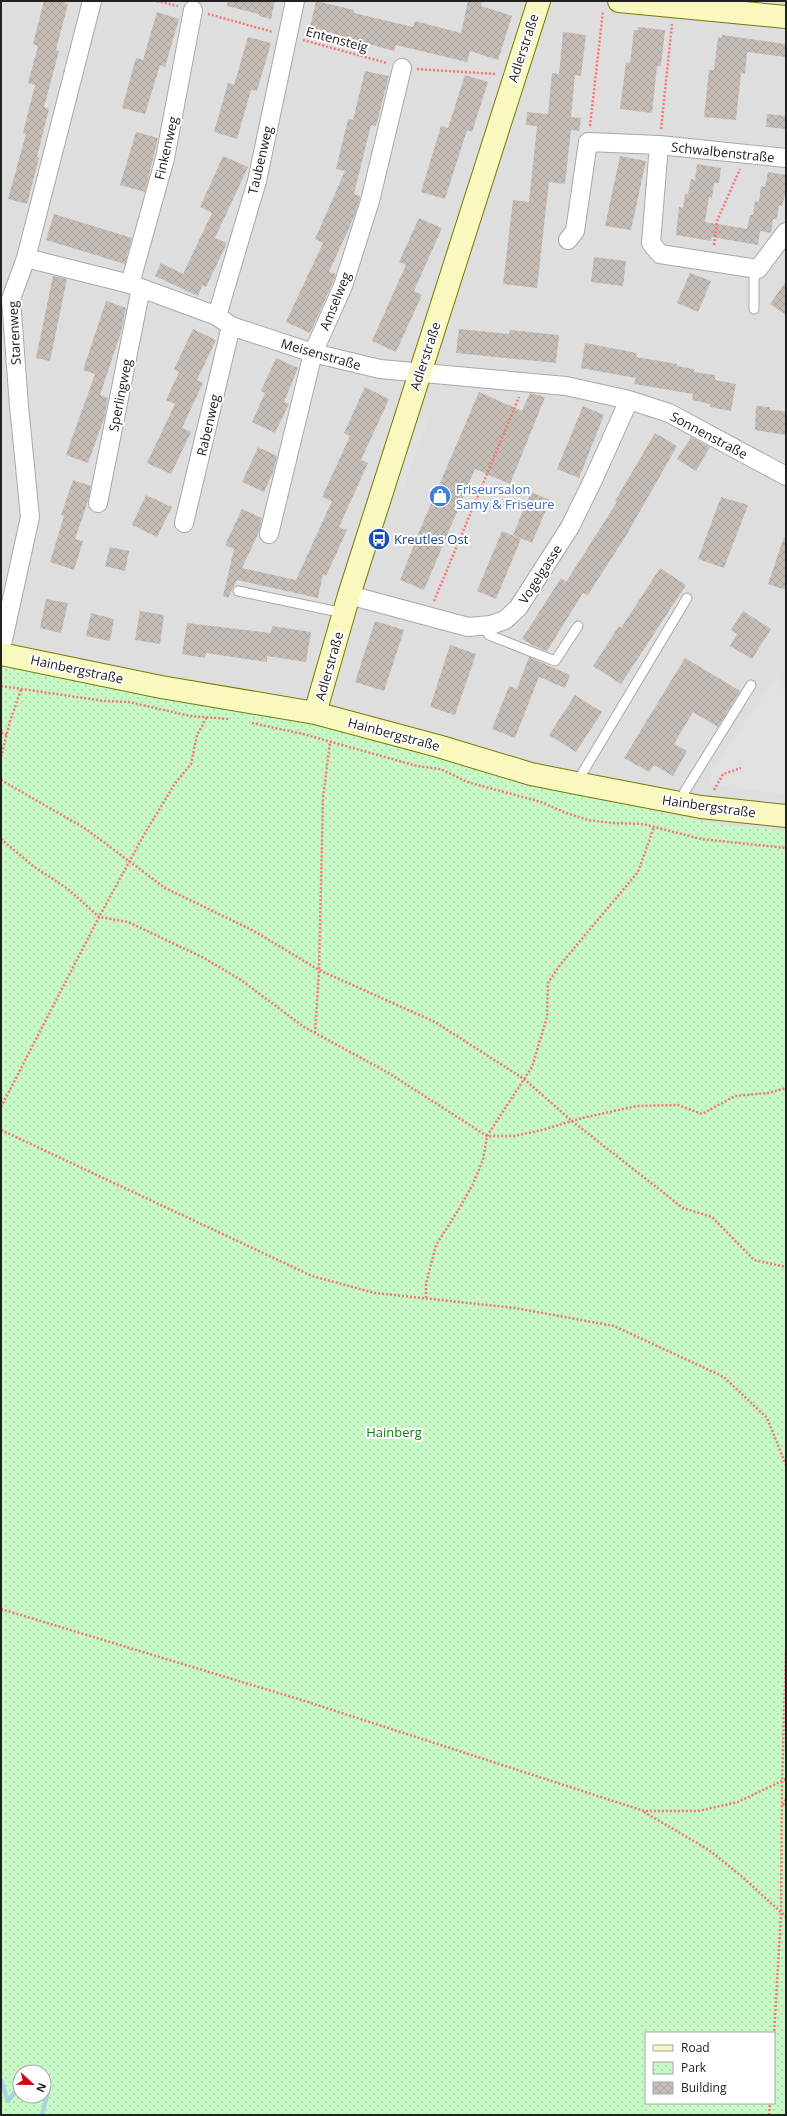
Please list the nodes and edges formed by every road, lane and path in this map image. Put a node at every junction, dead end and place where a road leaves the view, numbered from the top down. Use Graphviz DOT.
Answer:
graph roads {
  1 [pos="92,1"];
  2 [pos="157,1"];
  3 [pos="295,1"];
  4 [pos="538,1"];
  5 [pos="611,5"];
  6 [pos="674,7"];
  7 [pos="193,10"];
  8 [pos="786,17"];
  9 [pos="286,36"];
  10 [pos="402,68"];
  11 [pos="514,75"];
  12 [pos="588,142"];
  13 [pos="659,145"];
  14 [pos="746,154"];
  15 [pos="786,158"];
  16 [pos="786,232"];
  17 [pos="568,240"];
  18 [pos="26,258"];
  19 [pos="712,262"];
  20 [pos="758,268"];
  21 [pos="136,286"];
  22 [pos="6,298"];
  23 [pos="754,309"];
  24 [pos="224,321"];
  25 [pos="313,353"];
  26 [pos="420,374"];
  27 [pos="526,382"];
  28 [pos="628,400"];
  29 [pos="786,476"];
  30 [pos="98,503"];
  31 [pos="184,523"];
  32 [pos="269,534"];
  33 [pos="238,591"];
  34 [pos="687,598"];
  35 [pos="347,604"];
  36 [pos="428,617"];
  37 [pos="578,626"];
  38 [pos="484,627"];
  39 [pos="1,649"];
  40 [pos="1,654"];
  41 [pos="751,685"];
  42 [pos="1,686"];
  43 [pos="21,690"];
  44 [pos="316,713"];
  45 [pos="206,717"];
  46 [pos="230,719"];
  47 [pos="245,722"];
  48 [pos="1,733"];
  49 [pos="6,735"];
  50 [pos="330,742"];
  51 [pos="1,757"];
  52 [pos="741,768"];
  53 [pos="1,780"];
  54 [pos="576,783"];
  55 [pos="710,795"];
  56 [pos="680,803"];
  57 [pos="786,816"];
  58 [pos="654,827"];
  59 [pos="1,839"];
  60 [pos="786,848"];
  61 [pos="129,862"];
  62 [pos="99,917"];
  63 [pos="319,970"];
  64 [pos="314,1033"];
  65 [pos="524,1079"];
  66 [pos="786,1088"];
  67 [pos="1,1107"];
  68 [pos="572,1121"];
  69 [pos="1,1130"];
  70 [pos="487,1136"];
  71 [pos="786,1267"];
  72 [pos="426,1298"];
  73 [pos="786,1465"];
  74 [pos="1,1609"];
  75 [pos="786,1650"];
  76 [pos="786,1779"];
  77 [pos="782,1782"];
  78 [pos="786,1799"];
  79 [pos="782,1808"];
  80 [pos="644,1811"];
  81 [pos="781,1914"];
  82 [pos="786,1917"];
  83 [pos="774,2032"];
  84 [pos="770,2104"];
  85 [pos="769,2115"];
  1 -- 18 [label="street, Starenweg"];
  2 -- 7 [label="path, Entensteig"];
  3 -- 9 [label="street, Taubenweg"];
  4 -- 11 [label="street, Adlerstraße"];
  5 -- 6 [label="street"];
  5 -- 12 [label="path"];
  6 -- 8 [label="street"];
  6 -- 13 [label="path"];
  7 -- 9 [label="path, Entensteig"];
  7 -- 21 [label="street, Finkenweg"];
  9 -- 10 [label="path, Entensteig"];
  9 -- 24 [label="street, Taubenweg"];
  10 -- 11 [label="path, Entensteig"];
  10 -- 25 [label="street, Amselweg"];
  11 -- 26 [label="street, Adlerstraße"];
  12 -- 13 [label="street, Schwalbenstraße"];
  12 -- 17 [label="street"];
  13 -- 14 [label="street, Schwalbenstraße"];
  13 -- 19 [label="street, Schwalbenstraße"];
  14 -- 15 [label="street, Schwalbenstraße"];
  14 -- 19 [label="path"];
  16 -- 20 [label="street"];
  18 -- 21 [label="street, Meisenstraße"];
  18 -- 22 [label="street, Starenweg"];
  19 -- 20 [label="street, Schwalbenstraße"];
  20 -- 23 [label="lane"];
  21 -- 24 [label="street, Meisenstraße"];
  21 -- 30 [label="street, Sperlingweg"];
  22 -- 39 [label="street, Starenweg"];
  24 -- 25 [label="street, Meisenstraße"];
  24 -- 31 [label="street, Rabenweg"];
  25 -- 26 [label="street, Meisenstraße"];
  25 -- 32 [label="street, Amselweg"];
  26 -- 27 [label="street, Meisenstraße"];
  26 -- 35 [label="street, Adlerstraße"];
  27 -- 28 [label="street, Meisenstraße"];
  27 -- 36 [label="path"];
  28 -- 29 [label="street, Sonnenstraße"];
  28 -- 38 [label="street, Vogelgasse"];
  33 -- 35 [label="lane"];
  34 -- 54 [label="lane"];
  35 -- 36 [label="street, Vogelgasse"];
  35 -- 44 [label="street, Adlerstraße"];
  36 -- 38 [label="street, Vogelgasse"];
  37 -- 38 [label="lane"];
  40 -- 44 [label="street, Hainbergstraße"];
  41 -- 56 [label="lane"];
  42 -- 43 [label="path"];
  43 -- 45 [label="path"];
  43 -- 49 [label="path"];
  44 -- 54 [label="street, Hainbergstraße"];
  45 -- 46 [label="path"];
  45 -- 61 [label="path"];
  47 -- 50 [label="path"];
  48 -- 49 [label="path"];
  49 -- 51 [label="path"];
  50 -- 58 [label="path"];
  50 -- 63 [label="path"];
  52 -- 55 [label="path"];
  53 -- 61 [label="path"];
  54 -- 56 [label="street, Hainbergstraße"];
  56 -- 57 [label="street, Hainbergstraße"];
  58 -- 60 [label="path"];
  58 -- 65 [label="path"];
  59 -- 62 [label="path"];
  61 -- 62 [label="path"];
  61 -- 63 [label="path"];
  62 -- 64 [label="path"];
  62 -- 67 [label="path"];
  63 -- 64 [label="path"];
  63 -- 65 [label="path"];
  64 -- 70 [label="path"];
  65 -- 68 [label="path"];
  65 -- 70 [label="path"];
  66 -- 68 [label="path"];
  68 -- 70 [label="path"];
  68 -- 71 [label="path"];
  69 -- 72 [label="path"];
  70 -- 72 [label="path"];
  72 -- 73 [label="path"];
  74 -- 80 [label="path"];
  75 -- 77 [label="path"];
  76 -- 77 [label="path"];
  77 -- 79 [label="path"];
  77 -- 80 [label="path"];
  78 -- 79 [label="path"];
  79 -- 81 [label="path"];
  80 -- 81 [label="path"];
  81 -- 82 [label="path"];
  81 -- 83 [label="path"];
  84 -- 85 [label="path"];
}
